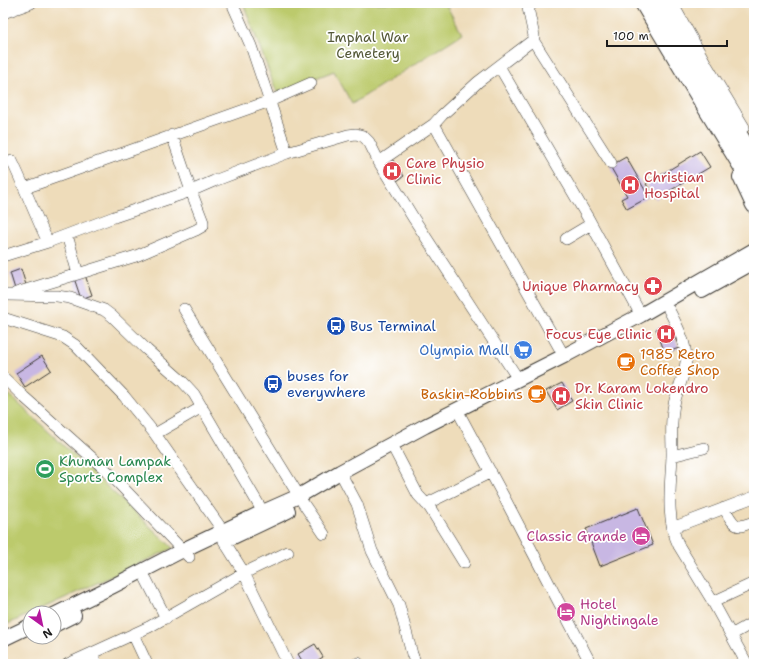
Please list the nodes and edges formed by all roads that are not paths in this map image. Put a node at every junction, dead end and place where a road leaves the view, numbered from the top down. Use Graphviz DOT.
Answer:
graph roads {
  1 [pos="31,3"];
  2 [pos="232,3"];
  3 [pos="533,3"];
  4 [pos="643,3"];
  5 [pos="658,3"];
  6 [pos="672,3"];
  7 [pos="3,13"];
  8 [pos="533,40"];
  9 [pos="499,66"];
  10 [pos="311,83"];
  11 [pos="270,100"];
  12 [pos="434,124"];
  13 [pos="172,135"];
  14 [pos="748,150"];
  15 [pos="287,153"];
  16 [pos="12,161"];
  17 [pos="379,162"];
  18 [pos="611,163"];
  19 [pos="754,187"];
  20 [pos="25,188"];
  21 [pos="190,191"];
  22 [pos="754,205"];
  23 [pos="591,224"];
  24 [pos="66,235"];
  25 [pos="566,239"];
  26 [pos="48,242"];
  27 [pos="754,250"];
  28 [pos="3,256"];
  29 [pos="754,262"];
  30 [pos="78,274"];
  31 [pos="5,296"];
  32 [pos="184,309"];
  33 [pos="669,310"];
  34 [pos="641,314"];
  35 [pos="3,318"];
  36 [pos="564,356"];
  37 [pos="3,377"];
  38 [pos="518,379"];
  39 [pos="483,402"];
  40 [pos="202,407"];
  41 [pos="461,417"];
  42 [pos="155,434"];
  43 [pos="704,448"];
  44 [pos="395,452"];
  45 [pos="672,456"];
  46 [pos="491,472"];
  47 [pos="342,475"];
  48 [pos="754,496"];
  49 [pos="301,500"];
  50 [pos="426,504"];
  51 [pos="724,508"];
  52 [pos="263,512"];
  53 [pos="754,522"];
  54 [pos="672,528"];
  55 [pos="324,534"];
  56 [pos="223,536"];
  57 [pos="288,552"];
  58 [pos="186,553"];
  59 [pos="464,563"];
  60 [pos="241,568"];
  61 [pos="754,583"];
  62 [pos="149,585"];
  63 [pos="713,602"];
  64 [pos="62,611"];
  65 [pos="166,618"];
  66 [pos="62,622"];
  67 [pos="754,622"];
  68 [pos="22,630"];
  69 [pos="133,634"];
  70 [pos="731,635"];
  71 [pos="3,639"];
  72 [pos="22,641"];
  73 [pos="3,650"];
  74 [pos="92,653"];
  75 [pos="749,661"];
  76 [pos="68,664"];
  77 [pos="96,664"];
  78 [pos="147,664"];
  79 [pos="288,664"];
  80 [pos="416,664"];
  81 [pos="591,664"];
  1 -- 7 [label="street"];
  2 -- 11 [label="street"];
  3 -- 8 [label="street"];
  4 -- 14 [label="highway"];
  5 -- 14 [label="highway"];
  6 -- 14 [label="street"];
  8 -- 9 [label="street"];
  8 -- 18 [label="street"];
  9 -- 12 [label="street"];
  9 -- 23 [label="street"];
  10 -- 11 [label="street"];
  11 -- 13 [label="street"];
  11 -- 15 [label="street"];
  12 -- 17 [label="street"];
  12 -- 36 [label="street"];
  13 -- 20 [label="street"];
  13 -- 21 [label="street"];
  14 -- 19 [label="highway"];
  14 -- 22 [label="highway"];
  15 -- 17 [label="street"];
  15 -- 21 [label="street"];
  16 -- 20 [label="street"];
  17 -- 38 [label="street"];
  20 -- 26 [label="street"];
  21 -- 24 [label="street"];
  21 -- 30 [label="street"];
  23 -- 25 [label="street"];
  23 -- 34 [label="street"];
  24 -- 26 [label="street"];
  24 -- 30 [label="street"];
  26 -- 28 [label="street"];
  27 -- 34 [label="main road"];
  29 -- 33 [label="main road"];
  30 -- 31 [label="street"];
  31 -- 40 [label="street"];
  32 -- 49 [label="street"];
  33 -- 39 [label="main road"];
  33 -- 45 [label="street"];
  34 -- 36 [label="main road"];
  35 -- 42 [label="street"];
  36 -- 38 [label="main road"];
  37 -- 58 [label="street"];
  38 -- 39 [label="main road"];
  39 -- 41 [label="main road"];
  39 -- 47 [label="main road"];
  40 -- 42 [label="street"];
  40 -- 52 [label="street"];
  41 -- 44 [label="main road"];
  41 -- 46 [label="street"];
  42 -- 56 [label="street"];
  43 -- 45 [label="street"];
  44 -- 47 [label="main road"];
  44 -- 50 [label="street"];
  45 -- 54 [label="street"];
  46 -- 50 [label="street"];
  46 -- 81 [label="street"];
  47 -- 49 [label="main road"];
  47 -- 80 [label="street"];
  48 -- 51 [label="street"];
  49 -- 52 [label="main road"];
  49 -- 55 [label="street"];
  49 -- 56 [label="main road"];
  50 -- 59 [label="street"];
  51 -- 53 [label="street"];
  51 -- 54 [label="street"];
  52 -- 56 [label="main road"];
  54 -- 63 [label="street"];
  56 -- 58 [label="main road"];
  56 -- 60 [label="street"];
  57 -- 60 [label="street"];
  58 -- 62 [label="main road"];
  58 -- 64 [label="main road"];
  60 -- 65 [label="street"];
  60 -- 79 [label="street"];
  61 -- 63 [label="street"];
  62 -- 65 [label="street"];
  62 -- 66 [label="main road"];
  63 -- 70 [label="street"];
  65 -- 69 [label="street"];
  67 -- 70 [label="street"];
  68 -- 71 [label="main road"];
  69 -- 74 [label="street"];
  69 -- 78 [label="street"];
  70 -- 75 [label="street"];
  72 -- 73 [label="main road"];
  74 -- 76 [label="street"];
  74 -- 77 [label="street"];
}
